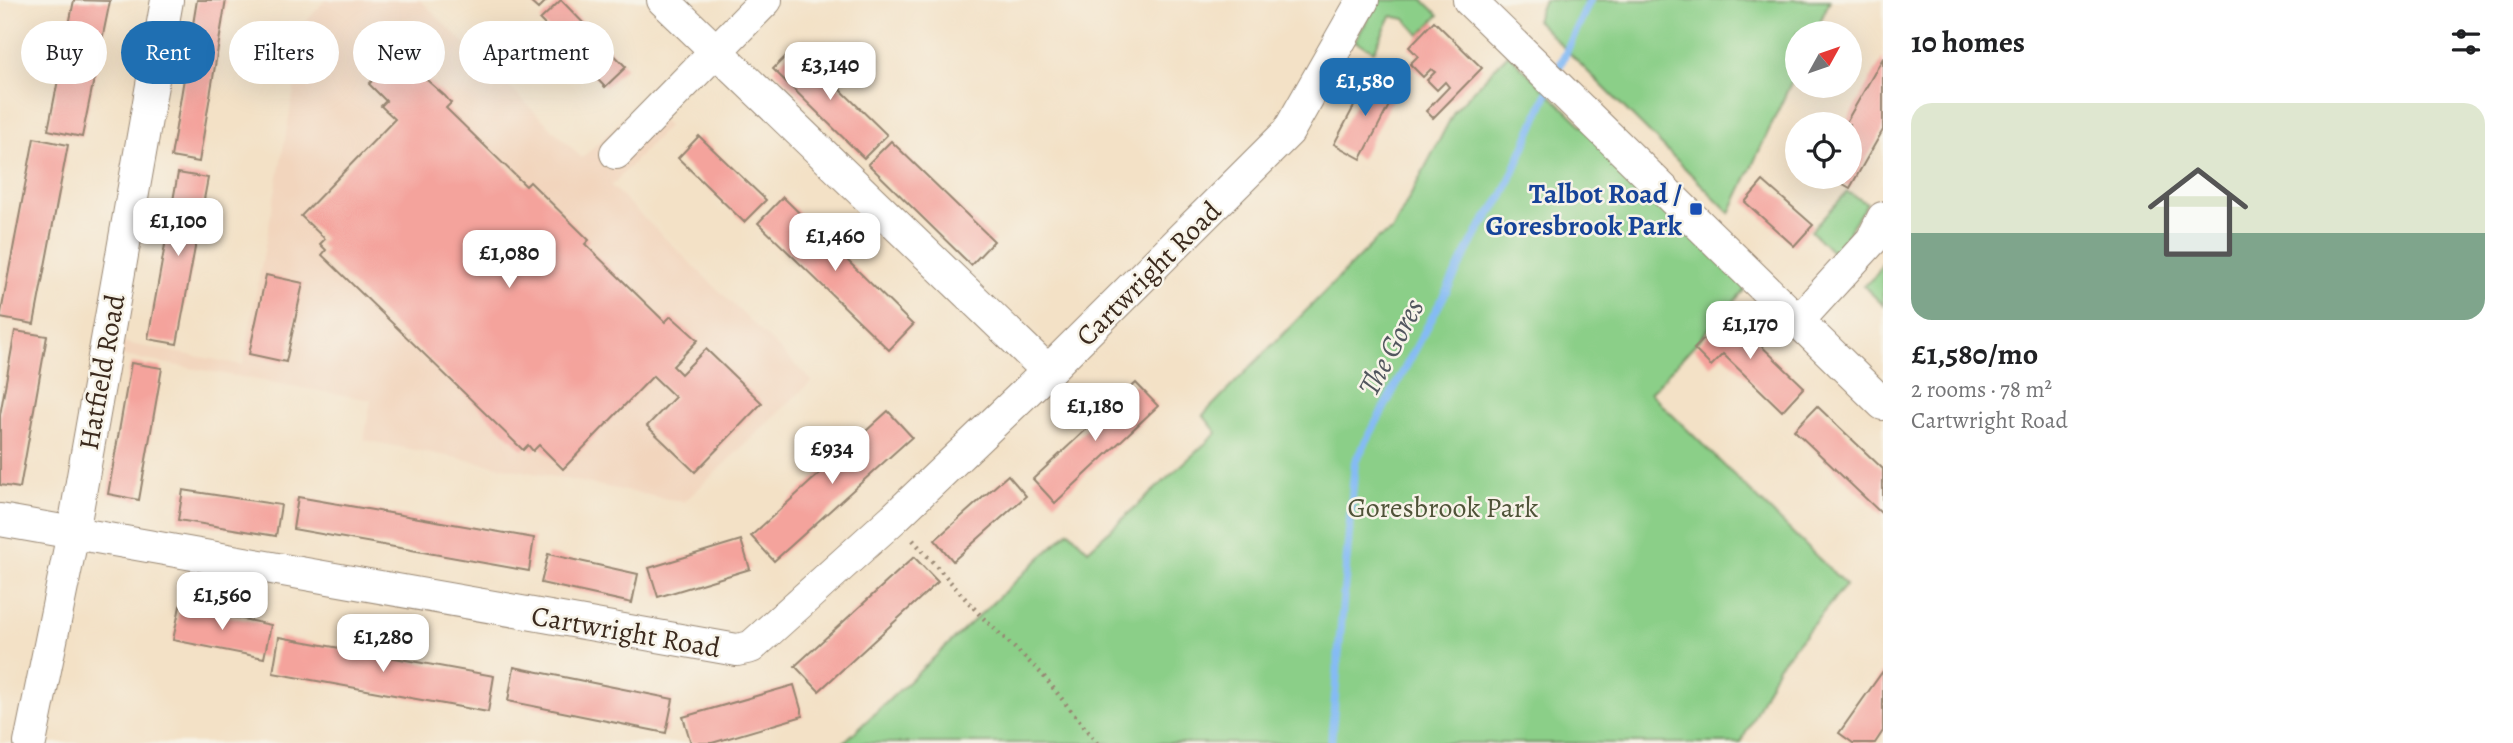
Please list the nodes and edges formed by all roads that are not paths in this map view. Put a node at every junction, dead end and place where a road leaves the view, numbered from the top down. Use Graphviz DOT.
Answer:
graph roads {
  1 [pos="167,0"];
  2 [pos="663,0"];
  3 [pos="766,0"];
  4 [pos="1363,0"];
  5 [pos="1469,0"];
  6 [pos="716,52"];
  7 [pos="616,153"];
  8 [pos="1883,218"];
  9 [pos="1797,322"];
  10 [pos="1048,371"];
  11 [pos="1883,404"];
  12 [pos="0,520"];
  13 [pos="73,533"];
  14 [pos="30,743"];
  1 -- 13 [label="street, Hatfield Road"];
  2 -- 6 [label="street"];
  3 -- 6 [label="street"];
  4 -- 10 [label="street, Cartwright Road"];
  5 -- 9 [label="street"];
  6 -- 7 [label="street"];
  6 -- 10 [label="street"];
  8 -- 9 [label="street"];
  9 -- 11 [label="street"];
  10 -- 13 [label="street, Cartwright Road"];
  12 -- 13 [label="street, Cartwright Road"];
  13 -- 14 [label="street, Hatfield Road"];
}
